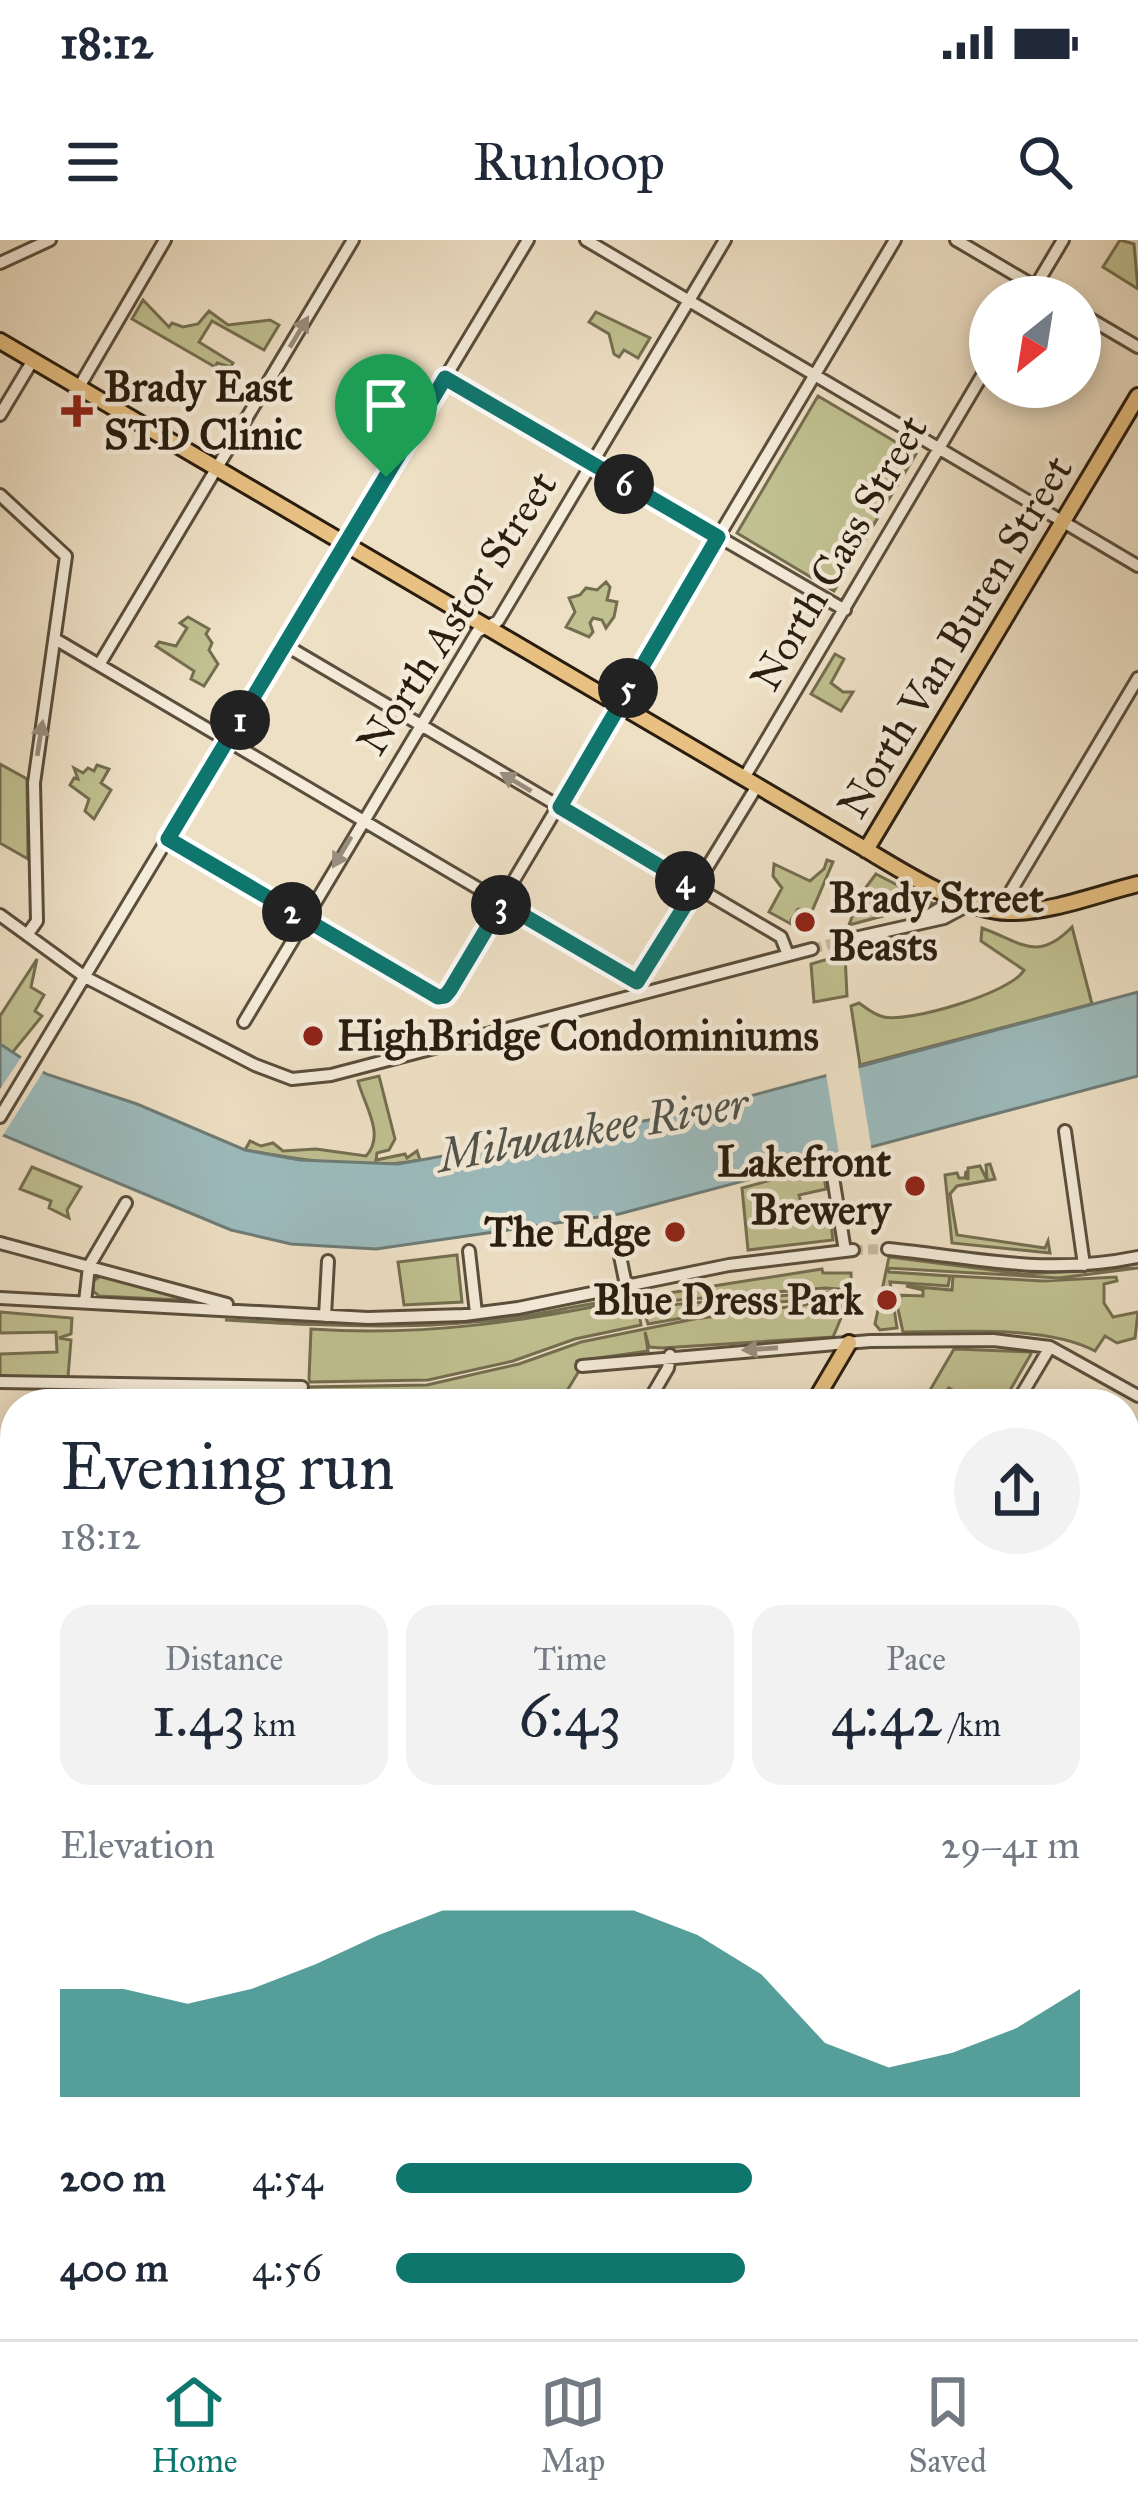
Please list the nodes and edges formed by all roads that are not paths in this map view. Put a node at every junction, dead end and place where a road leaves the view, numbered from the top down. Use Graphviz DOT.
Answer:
graph roads {
  1 [pos="50,240"];
  2 [pos="165,240"];
  3 [pos="353,240"];
  4 [pos="528,240"];
  5 [pos="586,240"];
  6 [pos="725,240"];
  7 [pos="895,240"];
  8 [pos="956,240"];
  9 [pos="1063,240"];
  10 [pos="0,263"];
  11 [pos="1009,276"];
  12 [pos="1042,276"];
  13 [pos="689,301"];
  14 [pos="1101,325"];
  15 [pos="0,340"];
  16 [pos="1138,347"];
  17 [pos="33,360"];
  18 [pos="814,376"];
  19 [pos="445,378"];
  20 [pos="79,387"];
  21 [pos="1138,396"];
  22 [pos="969,398"];
  23 [pos="0,416"];
  24 [pos="939,449"];
  25 [pos="591,464"];
  26 [pos="217,468"];
  27 [pos="0,495"];
  28 [pos="1063,522"];
  29 [pos="718,537"];
  30 [pos="346,544"];
  31 [pos="1138,566"];
  32 [pos="845,610"];
  33 [pos="487,627"];
  34 [pos="55,639"];
  35 [pos="285,645"];
  36 [pos="99,665"];
  37 [pos="1138,678"];
  38 [pos="619,704"];
  39 [pos="421,725"];
  40 [pos="228,740"];
  41 [pos="751,782"];
  42 [pos="560,807"];
  43 [pos="363,820"];
  44 [pos="168,839"];
  45 [pos="866,850"];
  46 [pos="1138,884"];
  47 [pos="696,888"];
  48 [pos="963,901"];
  49 [pos="502,903"];
  50 [pos="999,911"];
  51 [pos="0,915"];
  52 [pos="304,919"];
  53 [pos="27,935"];
  54 [pos="846,940"];
  55 [pos="812,949"];
  56 [pos="788,956"];
  57 [pos="85,977"];
  58 [pos="638,988"];
  59 [pos="244,1022"];
  60 [pos="0,1117"];
  61 [pos="1065,1130"];
  62 [pos="832,1171"];
  63 [pos="126,1203"];
  64 [pos="615,1232"];
  65 [pos="0,1243"];
  66 [pos="888,1249"];
  67 [pos="469,1251"];
  68 [pos="1138,1257"];
  69 [pos="328,1261"];
  70 [pos="1084,1265"];
  71 [pos="89,1266"];
  72 [pos="626,1285"];
  73 [pos="0,1298"];
  74 [pos="85,1302"];
  75 [pos="247,1310"];
  76 [pos="476,1313"];
  77 [pos="325,1316"];
  78 [pos="849,1342"];
  79 [pos="1050,1347"];
  80 [pos="670,1355"];
  81 [pos="582,1366"];
  82 [pos="0,1382"];
  83 [pos="302,1387"];
  84 [pos="656,1389"];
  85 [pos="822,1389"];
  86 [pos="1025,1389"];
  87 [pos="1125,1389"];
  1 -- 10 [label="street"];
  2 -- 20 [label="street"];
  26 -- 3 [label="street, one-way"];
  4 -- 19 [label="street"];
  5 -- 13 [label="street"];
  6 -- 13 [label="street, North Astor Street"];
  7 -- 18 [label="street"];
  8 -- 11 [label="street"];
  9 -- 12 [label="street"];
  13 -- 18 [label="street"];
  13 -- 25 [label="street, North Astor Street"];
  14 -- 16 [label="street"];
  15 -- 17 [label="main road"];
  17 -- 20 [label="main road"];
  17 -- 23 [label="street"];
  18 -- 24 [label="street"];
  18 -- 29 [label="street"];
  19 -- 25 [label="street"];
  19 -- 30 [label="street"];
  20 -- 26 [label="main road"];
  21 -- 28 [label="main road, North Van Buren Street"];
  22 -- 24 [label="street, North Cass Street"];
  24 -- 28 [label="street"];
  24 -- 32 [label="street, North Cass Street"];
  25 -- 29 [label="street"];
  25 -- 33 [label="street, North Astor Street"];
  26 -- 30 [label="main road"];
  26 -- 36 [label="street"];
  27 -- 34 [label="street"];
  28 -- 31 [label="street"];
  28 -- 45 [label="main road, North Van Buren Street"];
  29 -- 32 [label="street"];
  29 -- 38 [label="street"];
  30 -- 33 [label="main road"];
  30 -- 35 [label="street"];
  32 -- 41 [label="street, North Cass Street"];
  33 -- 38 [label="main road"];
  33 -- 39 [label="street, North Astor Street"];
  34 -- 36 [label="street"];
  53 -- 34 [label="street, one-way"];
  35 -- 39 [label="street"];
  35 -- 40 [label="street"];
  36 -- 40 [label="street"];
  37 -- 50 [label="street"];
  38 -- 41 [label="main road"];
  38 -- 42 [label="street"];
  42 -- 39 [label="street, one-way"];
  39 -- 43 [label="street, North Astor Street"];
  40 -- 43 [label="street"];
  40 -- 44 [label="street"];
  41 -- 45 [label="main road"];
  41 -- 47 [label="street, North Cass Street"];
  42 -- 47 [label="street"];
  42 -- 49 [label="street"];
  43 -- 49 [label="street"];
  43 -- 52 [label="street, North Astor Street, one-way"];
  44 -- 52 [label="street"];
  44 -- 57 [label="street"];
  45 -- 48 [label="main road"];
  46 -- 50 [label="main road"];
  47 -- 56 [label="street"];
  47 -- 58 [label="street, North Cass Street"];
  48 -- 50 [label="main road"];
  48 -- 54 [label="street"];
  49 -- 52 [label="street"];
  49 -- 58 [label="street"];
  51 -- 53 [label="street"];
  52 -- 59 [label="street, North Astor Street"];
  53 -- 57 [label="street"];
  55 -- 56 [label="street"];
  56 -- 58 [label="street"];
  57 -- 58 [label="street"];
  57 -- 60 [label="street"];
  61 -- 70 [label="street"];
  62 -- 72 [label="street"];
  63 -- 71 [label="street"];
  64 -- 72 [label="street"];
  65 -- 71 [label="street"];
  66 -- 70 [label="street"];
  67 -- 76 [label="street"];
  68 -- 70 [label="street"];
  69 -- 77 [label="street"];
  71 -- 74 [label="street"];
  71 -- 75 [label="street"];
  72 -- 76 [label="street"];
  73 -- 74 [label="street"];
  74 -- 75 [label="street"];
  75 -- 77 [label="street"];
  76 -- 77 [label="street"];
  78 -- 79 [label="street"];
  78 -- 80 [label="street, one-way"];
  78 -- 85 [label="main road"];
  79 -- 86 [label="street"];
  79 -- 87 [label="street"];
  80 -- 81 [label="street"];
  80 -- 84 [label="street"];
  82 -- 83 [label="street"];
}
